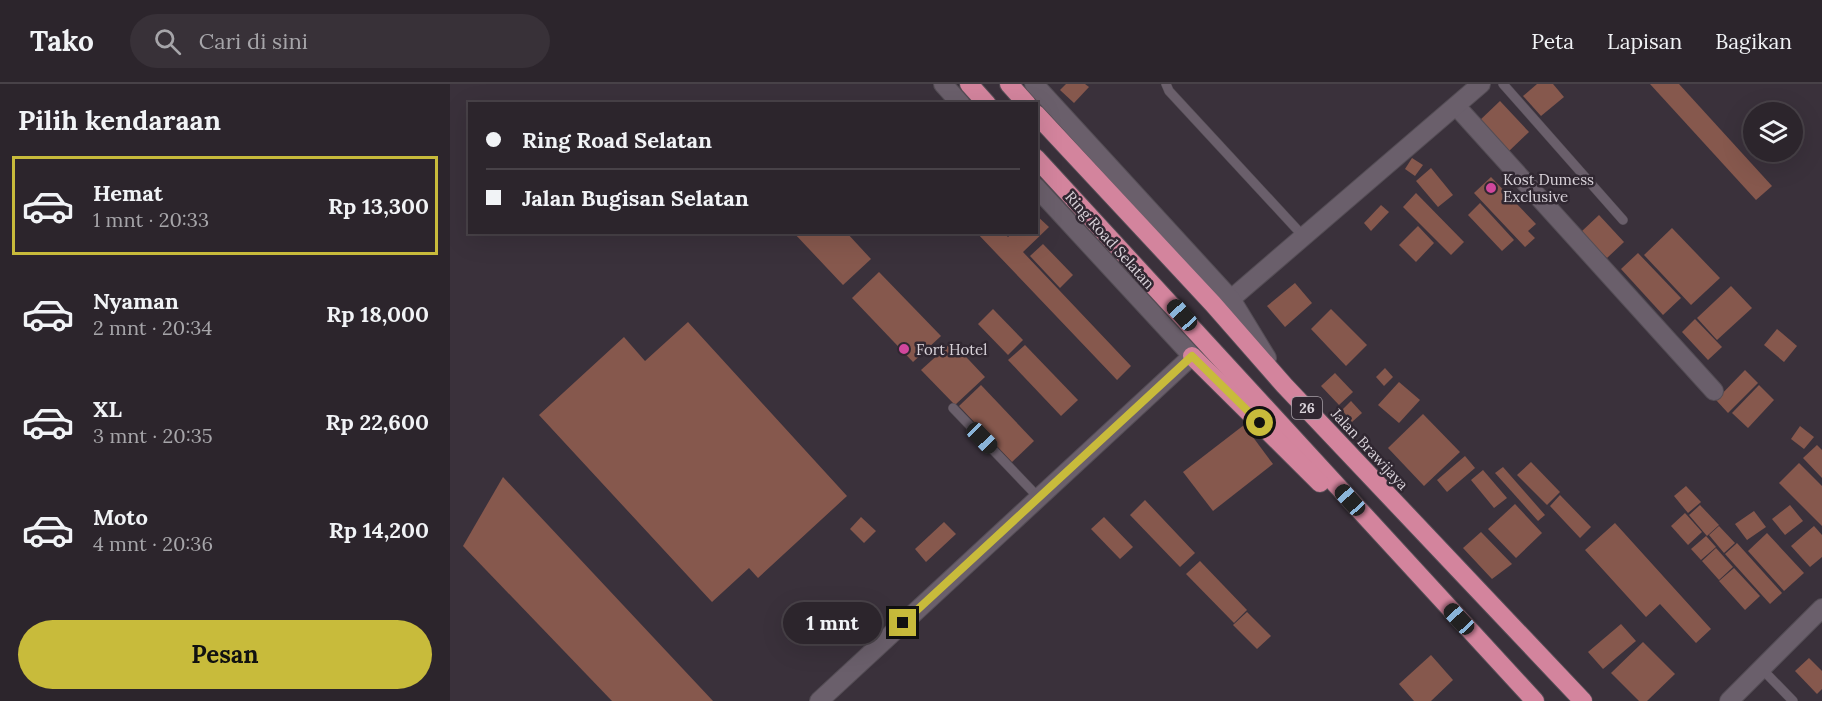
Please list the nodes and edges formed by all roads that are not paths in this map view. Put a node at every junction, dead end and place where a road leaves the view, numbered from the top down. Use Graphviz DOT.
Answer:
graph roads {
  1 [pos="943,84"];
  2 [pos="969,84"];
  3 [pos="1009,84"];
  4 [pos="1034,84"];
  5 [pos="1166,84"];
  6 [pos="1481,84"];
  7 [pos="1503,84"];
  8 [pos="959,102"];
  9 [pos="985,102"];
  10 [pos="1025,102"];
  11 [pos="1457,107"];
  12 [pos="1038,116"];
  13 [pos="1038,160"];
  14 [pos="1038,188"];
  15 [pos="1623,220"];
  16 [pos="1304,237"];
  17 [pos="1231,300"];
  18 [pos="1192,356"];
  19 [pos="1284,385"];
  20 [pos="1714,391"];
  21 [pos="953,408"];
  22 [pos="1039,498"];
  23 [pos="1413,570"];
  24 [pos="1822,608"];
  25 [pos="1761,668"];
  26 [pos="819,701"];
  27 [pos="1535,701"];
  28 [pos="1583,701"];
  29 [pos="1729,701"];
  30 [pos="1793,701"];
  1 -- 8 [label="street"];
  2 -- 9 [label="highway"];
  3 -- 10 [label="highway"];
  4 -- 17 [label="street"];
  5 -- 16 [label="lane"];
  6 -- 11 [label="street"];
  7 -- 15 [label="lane"];
  11 -- 16 [label="street"];
  11 -- 20 [label="street"];
  12 -- 19 [label="highway, Jalan Brawijaya / 26"];
  13 -- 23 [label="highway, 26"];
  14 -- 18 [label="street, Ring Road Selatan"];
  16 -- 17 [label="street"];
  17 -- 19 [label="street"];
  18 -- 22 [label="street"];
  18 -- 23 [label="highway, Ring Road Selatan"];
  19 -- 28 [label="highway, Jalan Brawijaya / 26"];
  21 -- 22 [label="lane"];
  22 -- 26 [label="street"];
  23 -- 27 [label="highway, 26"];
  24 -- 25 [label="street"];
  25 -- 29 [label="street"];
  25 -- 30 [label="lane"];
}
